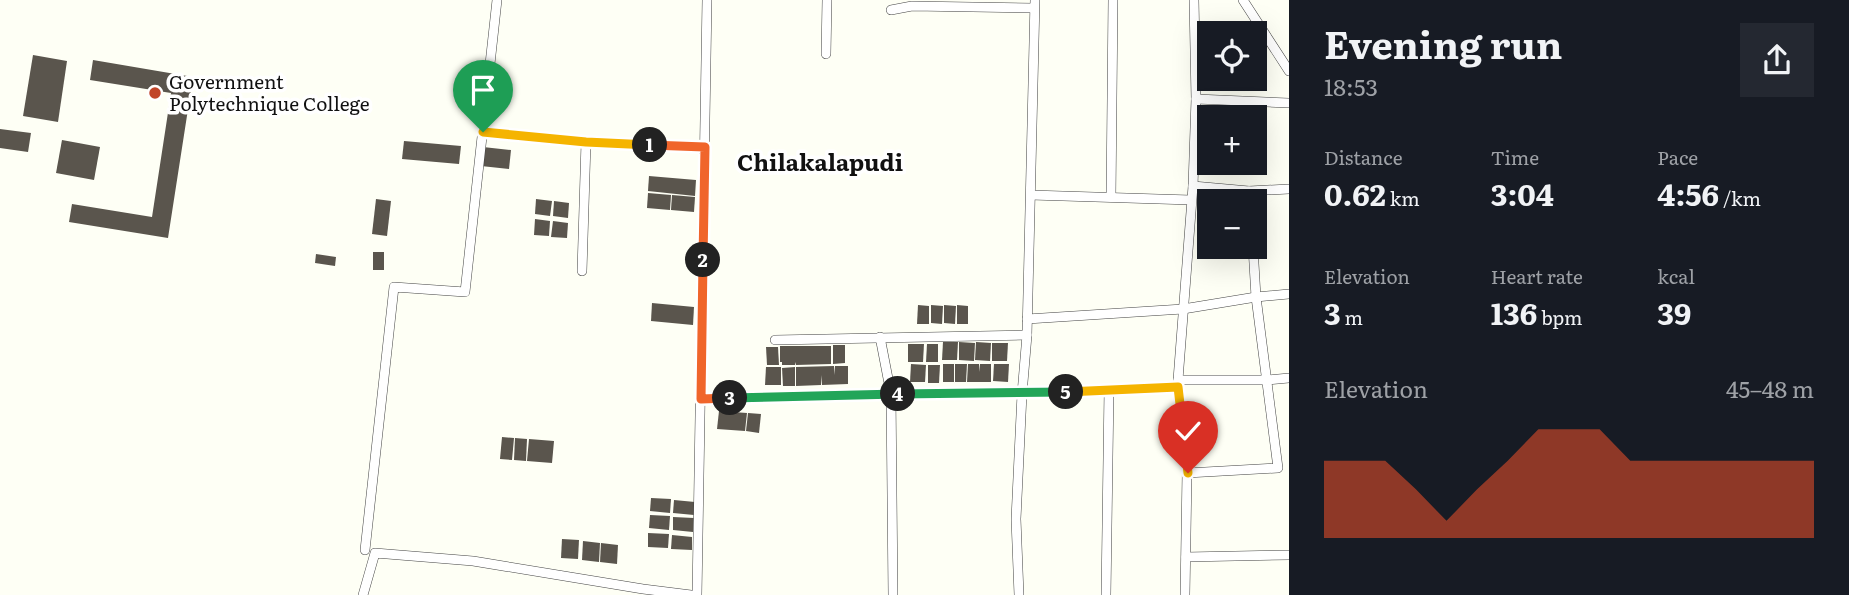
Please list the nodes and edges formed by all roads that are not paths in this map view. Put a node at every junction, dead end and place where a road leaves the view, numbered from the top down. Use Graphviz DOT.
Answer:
graph roads {
  1 [pos="497,0"];
  2 [pos="707,0"];
  3 [pos="827,0"];
  4 [pos="1114,0"];
  5 [pos="1194,0"];
  6 [pos="1243,0"];
  7 [pos="1035,4"];
  8 [pos="891,10"];
  9 [pos="826,54"];
  10 [pos="1289,71"];
  11 [pos="1196,99"];
  12 [pos="1289,103"];
  13 [pos="483,132"];
  14 [pos="586,142"];
  15 [pos="705,147"];
  16 [pos="1192,186"];
  17 [pos="1226,189"];
  18 [pos="1289,189"];
  19 [pos="1267,190"];
  20 [pos="1031,195"];
  21 [pos="1111,197"];
  22 [pos="1191,200"];
  23 [pos="1254,259"];
  24 [pos="582,271"];
  25 [pos="1289,294"];
  26 [pos="1256,296"];
  27 [pos="1183,309"];
  28 [pos="1027,319"];
  29 [pos="1027,335"];
  30 [pos="880,337"];
  31 [pos="775,340"];
  32 [pos="1289,378"];
  33 [pos="1266,380"];
  34 [pos="1178,384"];
  35 [pos="1108,390"];
  36 [pos="891,394"];
  37 [pos="1022,394"];
  38 [pos="701,399"];
  39 [pos="1289,467"];
  40 [pos="1278,468"];
  41 [pos="1188,473"];
  42 [pos="365,550"];
  43 [pos="1289,555"];
  44 [pos="1186,557"];
  45 [pos="643,592"];
  46 [pos="363,595"];
  47 [pos="691,595"];
  48 [pos="697,595"];
  49 [pos="893,595"];
  50 [pos="1018,595"];
  51 [pos="1106,595"];
  52 [pos="1185,595"];
  1 -- 13 [label="street"];
  2 -- 15 [label="street"];
  3 -- 9 [label="street"];
  4 -- 21 [label="street"];
  5 -- 11 [label="street"];
  6 -- 10 [label="street"];
  7 -- 8 [label="street"];
  7 -- 20 [label="street"];
  11 -- 12 [label="street"];
  11 -- 16 [label="street"];
  13 -- 14 [label="street"];
  13 -- 42 [label="street"];
  14 -- 15 [label="street"];
  14 -- 24 [label="street"];
  15 -- 38 [label="street"];
  16 -- 17 [label="street"];
  16 -- 22 [label="street"];
  18 -- 19 [label="street"];
  20 -- 21 [label="street"];
  20 -- 28 [label="street"];
  21 -- 22 [label="street"];
  22 -- 27 [label="street"];
  23 -- 26 [label="street"];
  25 -- 26 [label="street"];
  26 -- 27 [label="street"];
  26 -- 33 [label="street"];
  27 -- 28 [label="street"];
  27 -- 34 [label="street"];
  28 -- 29 [label="street"];
  29 -- 30 [label="street"];
  29 -- 37 [label="street"];
  30 -- 31 [label="street"];
  30 -- 36 [label="street"];
  32 -- 33 [label="street"];
  33 -- 34 [label="street"];
  33 -- 40 [label="street"];
  34 -- 35 [label="street"];
  34 -- 41 [label="street"];
  35 -- 37 [label="street"];
  35 -- 51 [label="street"];
  36 -- 37 [label="street"];
  36 -- 38 [label="street"];
  36 -- 49 [label="street"];
  37 -- 50 [label="street"];
  38 -- 48 [label="street"];
  39 -- 40 [label="street"];
  40 -- 41 [label="street"];
  41 -- 44 [label="street"];
  43 -- 44 [label="street"];
  44 -- 52 [label="street"];
  45 -- 46 [label="street"];
  45 -- 47 [label="street"];
}
